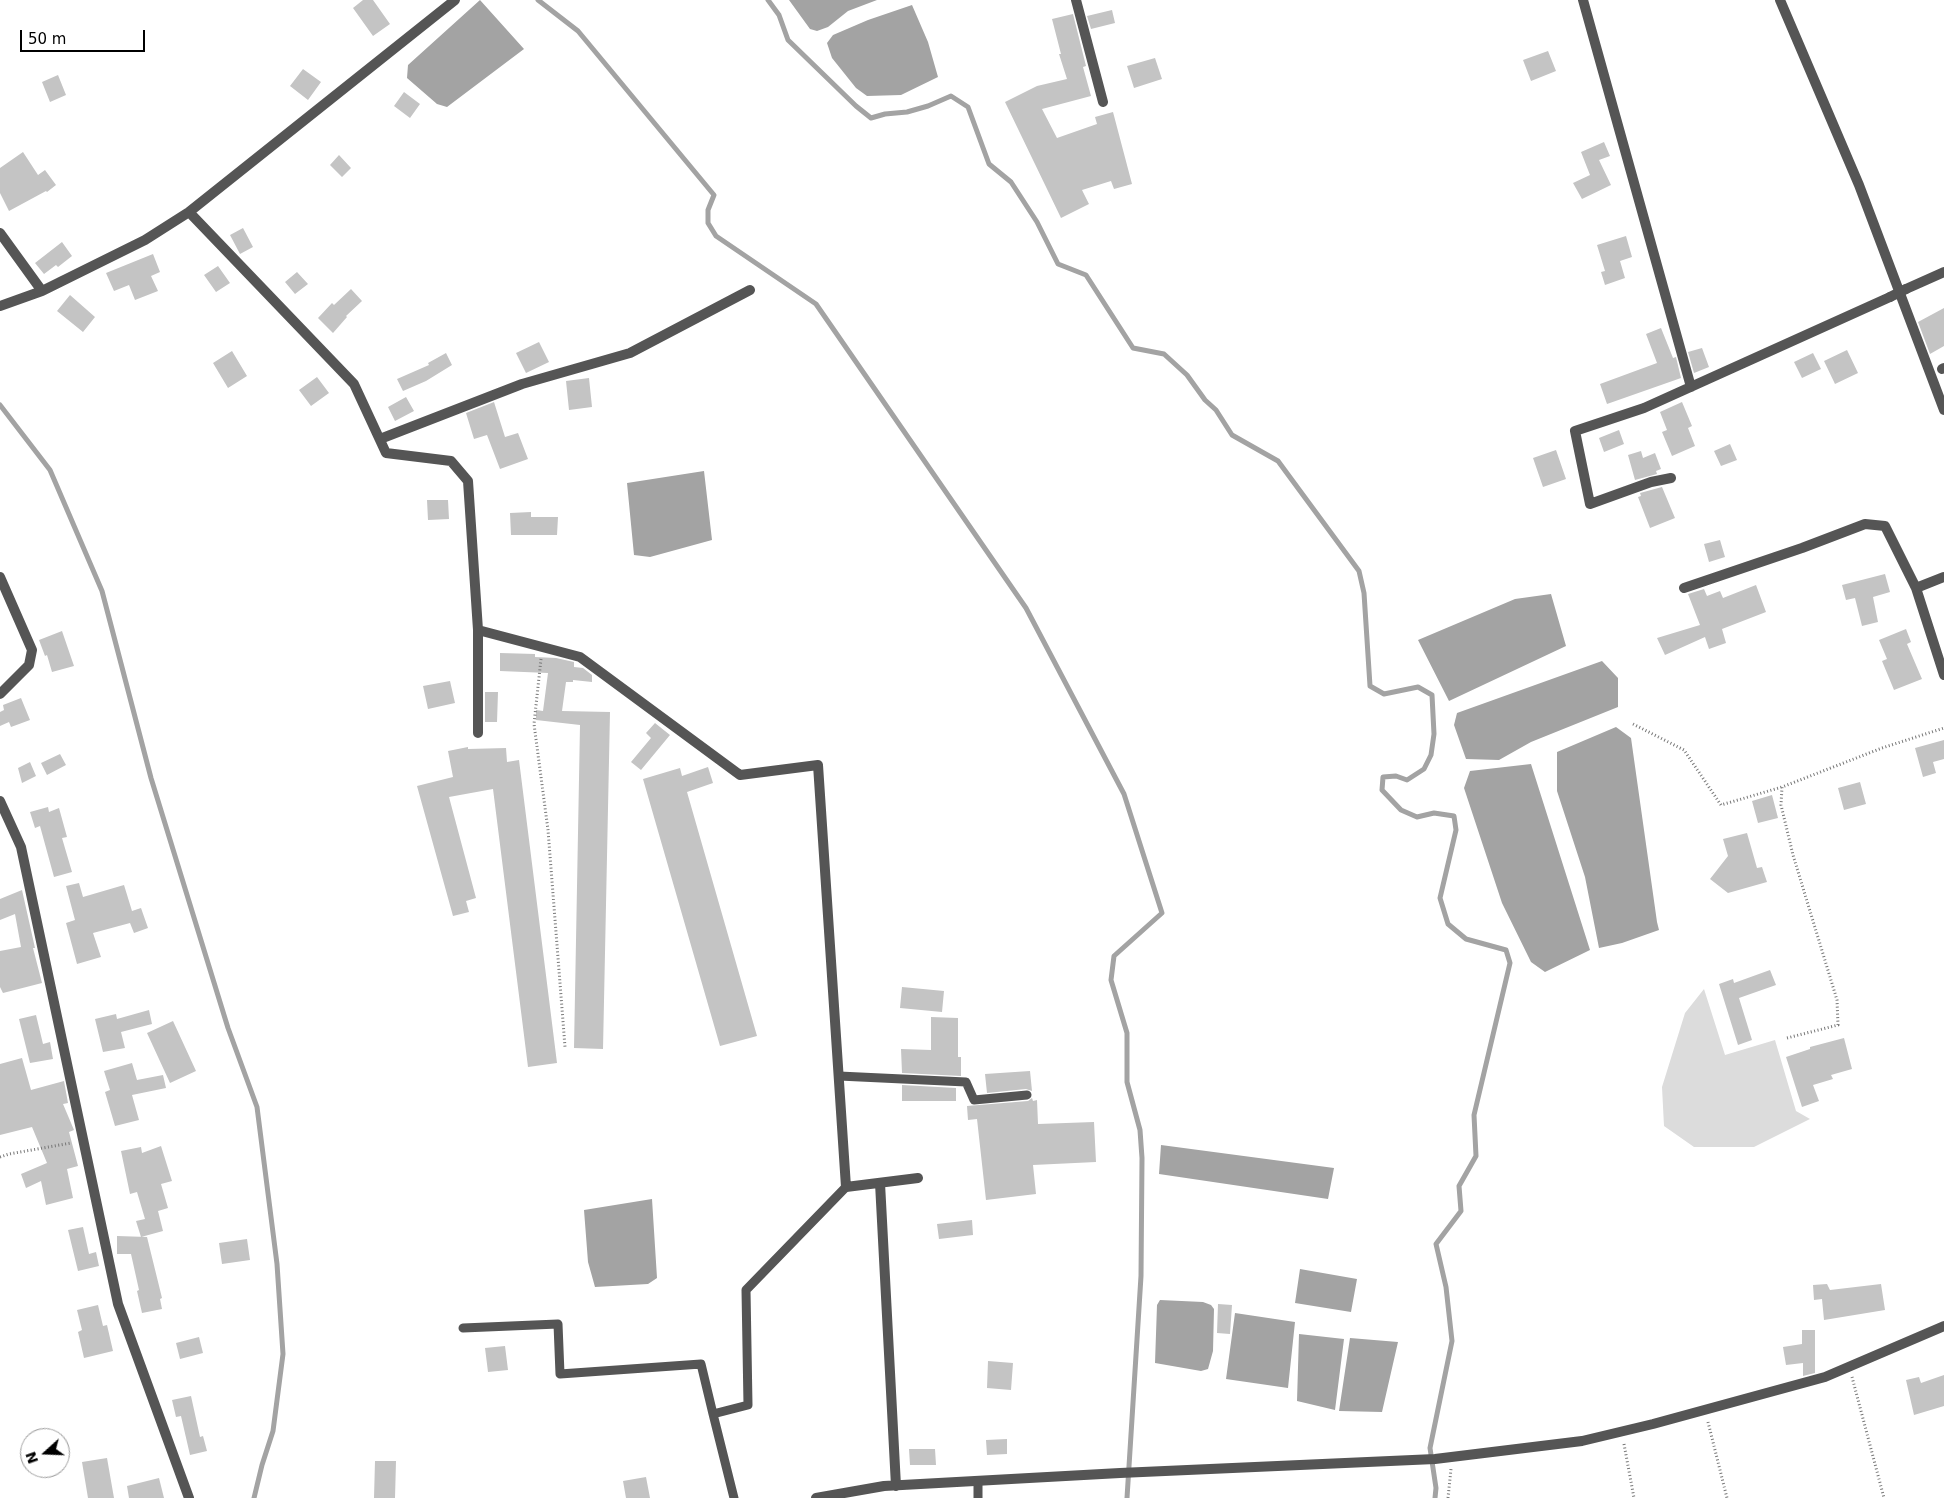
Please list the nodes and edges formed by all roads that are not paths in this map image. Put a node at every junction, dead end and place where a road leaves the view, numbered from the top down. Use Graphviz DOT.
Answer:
graph roads {
  1 [pos="455,0"];
  2 [pos="1076,0"];
  3 [pos="1583,0"];
  4 [pos="1780,0"];
  5 [pos="1103,102"];
  6 [pos="188,212"];
  7 [pos="0,233"];
  8 [pos="1944,272"];
  9 [pos="750,290"];
  10 [pos="42,291"];
  11 [pos="0,306"];
  12 [pos="1691,387"];
  13 [pos="1944,410"];
  14 [pos="380,439"];
  15 [pos="1671,478"];
  16 [pos="0,577"];
  17 [pos="1944,577"];
  18 [pos="1684,588"];
  19 [pos="1916,588"];
  20 [pos="478,630"];
  21 [pos="1944,675"];
  22 [pos="0,694"];
  23 [pos="478,734"];
  24 [pos="0,801"];
  25 [pos="839,1076"];
  26 [pos="1027,1095"];
  27 [pos="918,1178"];
  28 [pos="880,1183"];
  29 [pos="846,1187"];
  30 [pos="1944,1326"];
  31 [pos="463,1328"];
  32 [pos="713,1414"];
  33 [pos="978,1481"];
  34 [pos="896,1486"];
  35 [pos="189,1498"];
  36 [pos="734,1498"];
  37 [pos="816,1498"];
  38 [pos="978,1498"];
  1 -- 6 [label="street"];
  2 -- 5 [label="street"];
  3 -- 12 [label="street"];
  4 -- 13 [label="street"];
  6 -- 10 [label="street"];
  6 -- 14 [label="street"];
  7 -- 10 [label="street"];
  8 -- 12 [label="street, bridge"];
  9 -- 14 [label="street"];
  10 -- 11 [label="street"];
  12 -- 15 [label="street"];
  14 -- 20 [label="street"];
  16 -- 22 [label="street"];
  17 -- 19 [label="street"];
  18 -- 19 [label="street"];
  19 -- 21 [label="street"];
  20 -- 23 [label="street"];
  20 -- 25 [label="street"];
  24 -- 35 [label="street"];
  25 -- 26 [label="lane"];
  25 -- 29 [label="street"];
  27 -- 28 [label="street"];
  28 -- 29 [label="street"];
  28 -- 34 [label="street"];
  29 -- 32 [label="lane"];
  30 -- 33 [label="street"];
  31 -- 32 [label="lane"];
  32 -- 36 [label="lane"];
  33 -- 34 [label="street"];
  33 -- 38 [label="lane"];
  34 -- 37 [label="street"];
}
